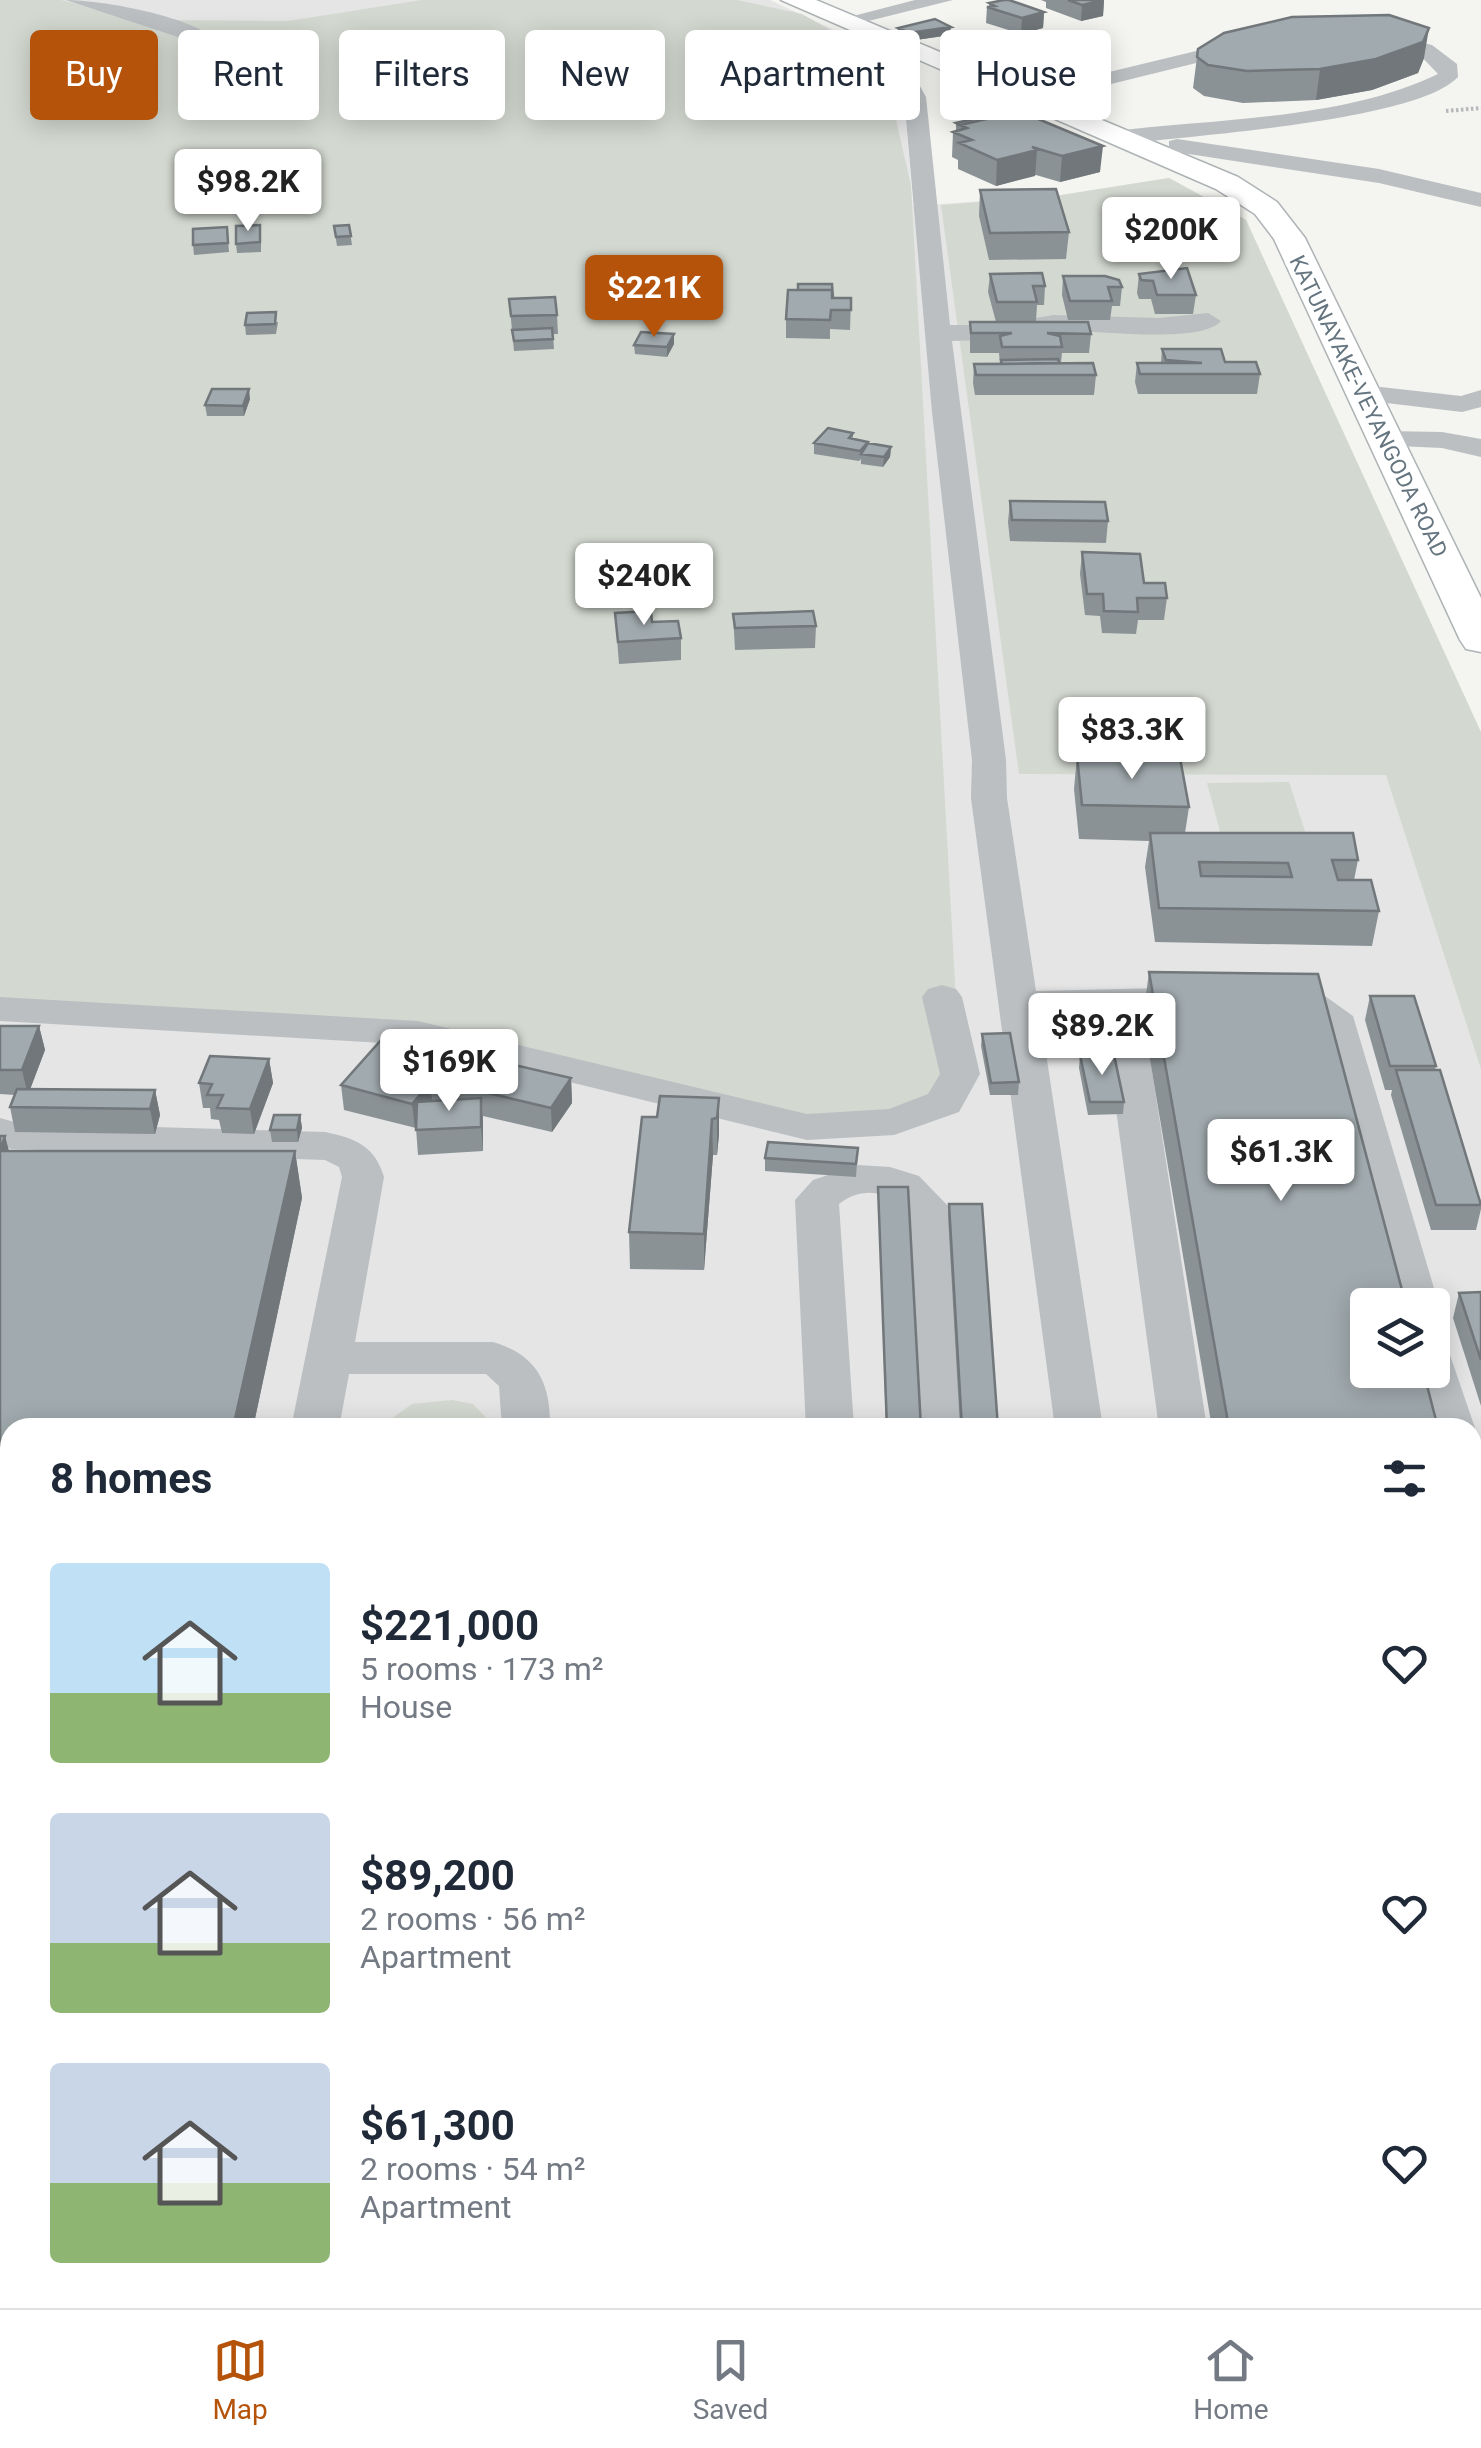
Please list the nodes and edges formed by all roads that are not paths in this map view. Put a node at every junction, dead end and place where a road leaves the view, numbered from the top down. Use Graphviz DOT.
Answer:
graph roads {
  1 [pos="76,0"];
  2 [pos="794,0"];
  3 [pos="943,0"];
  4 [pos="844,21"];
  5 [pos="178,30"];
  6 [pos="866,30"];
  7 [pos="1347,34"];
  8 [pos="1276,37"];
  9 [pos="1128,74"];
  10 [pos="1111,78"];
  11 [pos="1147,98"];
  12 [pos="1114,102"];
  13 [pos="1181,106"];
  14 [pos="1216,113"];
  15 [pos="1256,118"];
  16 [pos="917,120"];
  17 [pos="1074,120"];
  18 [pos="1120,140"];
  19 [pos="1481,200"];
  20 [pos="1208,321"];
  21 [pos="938,334"];
  22 [pos="1363,393"];
  23 [pos="1481,398"];
  24 [pos="1385,439"];
  25 [pos="1481,448"];
  26 [pos="1481,640"];
  27 [pos="942,998"];
  28 [pos="1121,1000"];
  29 [pos="1018,1003"];
  30 [pos="0,1009"];
  31 [pos="0,1131"];
  32 [pos="1411,1288"];
  33 [pos="329,1358"];
  34 [pos="1439,1388"];
  35 [pos="318,1418"];
  36 [pos="526,1418"];
  37 [pos="829,1418"];
  38 [pos="940,1418"];
  39 [pos="1077,1418"];
  40 [pos="1182,1418"];
  41 [pos="1448,1418"];
  1 -- 5 [label="street"];
  2 -- 4 [label="main road, KATUNAYAKE-VEYANGODA ROAD"];
  3 -- 4 [label="street"];
  4 -- 6 [label="main road, KATUNAYAKE-VEYANGODA ROAD"];
  7 -- 15 [label="street"];
  8 -- 9 [label="street"];
  9 -- 10 [label="street"];
  9 -- 11 [label="street"];
  11 -- 12 [label="street"];
  11 -- 14 [label="street"];
  13 -- 14 [label="street"];
  14 -- 15 [label="street"];
  15 -- 18 [label="street"];
  16 -- 21 [label="street"];
  17 -- 18 [label="main road, KATUNAYAKE-VEYANGODA ROAD"];
  18 -- 19 [label="street"];
  18 -- 22 [label="main road, KATUNAYAKE-VEYANGODA ROAD"];
  20 -- 21 [label="street"];
  21 -- 29 [label="street"];
  22 -- 23 [label="street"];
  22 -- 24 [label="main road, KATUNAYAKE-VEYANGODA ROAD"];
  24 -- 25 [label="street"];
  24 -- 26 [label="main road, KATUNAYAKE-VEYANGODA ROAD"];
  27 -- 30 [label="street"];
  28 -- 29 [label="street"];
  28 -- 32 [label="street"];
  28 -- 40 [label="street"];
  29 -- 39 [label="street"];
  31 -- 33 [label="street"];
  33 -- 35 [label="street"];
  33 -- 36 [label="street"];
  34 -- 41 [label="street"];
  37 -- 38 [label="street"];
}
